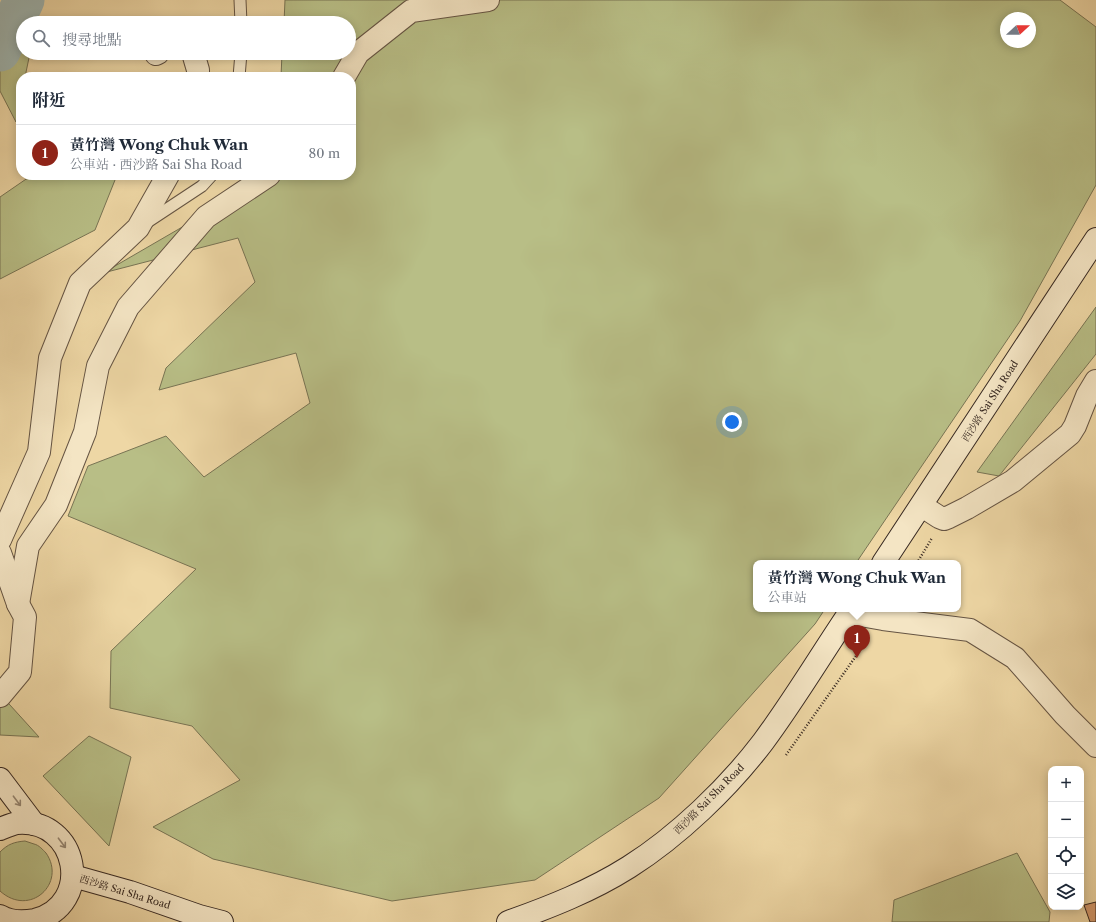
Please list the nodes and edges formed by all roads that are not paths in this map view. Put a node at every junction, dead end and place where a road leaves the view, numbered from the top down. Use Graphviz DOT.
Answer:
graph roads {
  1 [pos="240,0"];
  2 [pos="488,0"];
  3 [pos="241,16"];
  4 [pos="356,56"];
  5 [pos="195,60"];
  6 [pos="240,60"];
  7 [pos="354,60"];
  8 [pos="198,72"];
  9 [pos="239,72"];
  10 [pos="347,72"];
  11 [pos="165,180"];
  12 [pos="207,180"];
  13 [pos="262,180"];
  14 [pos="138,228"];
  15 [pos="1096,239"];
  16 [pos="1096,381"];
  17 [pos="922,506"];
  18 [pos="0,540"];
  19 [pos="0,553"];
  20 [pos="885,560"];
  21 [pos="18,604"];
  22 [pos="850,612"];
  23 [pos="855,612"];
  24 [pos="0,696"];
  25 [pos="1096,746"];
  26 [pos="0,779"];
  27 [pos="34,824"];
  28 [pos="0,829"];
  29 [pos="73,876"];
  30 [pos="0,916"];
  31 [pos="222,922"];
  32 [pos="508,922"];
  1 -- 3 [label="lane"];
  2 -- 4 [label="street"];
  5 -- 8 [label="street"];
  6 -- 9 [label="lane"];
  7 -- 10 [label="street"];
  11 -- 14 [label="street"];
  12 -- 14 [label="lane"];
  13 -- 21 [label="street"];
  14 -- 18 [label="street"];
  15 -- 17 [label="street, 西沙路 Sai Sha Road"];
  16 -- 17 [label="street"];
  17 -- 20 [label="street, 西沙路 Sai Sha Road"];
  19 -- 21 [label="street"];
  21 -- 24 [label="street"];
  22 -- 32 [label="street, 西沙路 Sai Sha Road"];
  23 -- 25 [label="street"];
  26 -- 27 [label="street, one-way"];
  27 -- 28 [label="street"];
  27 -- 29 [label="street, one-way"];
  29 -- 30 [label="street"];
  29 -- 31 [label="street, 西沙路 Sai Sha Road"];
}
